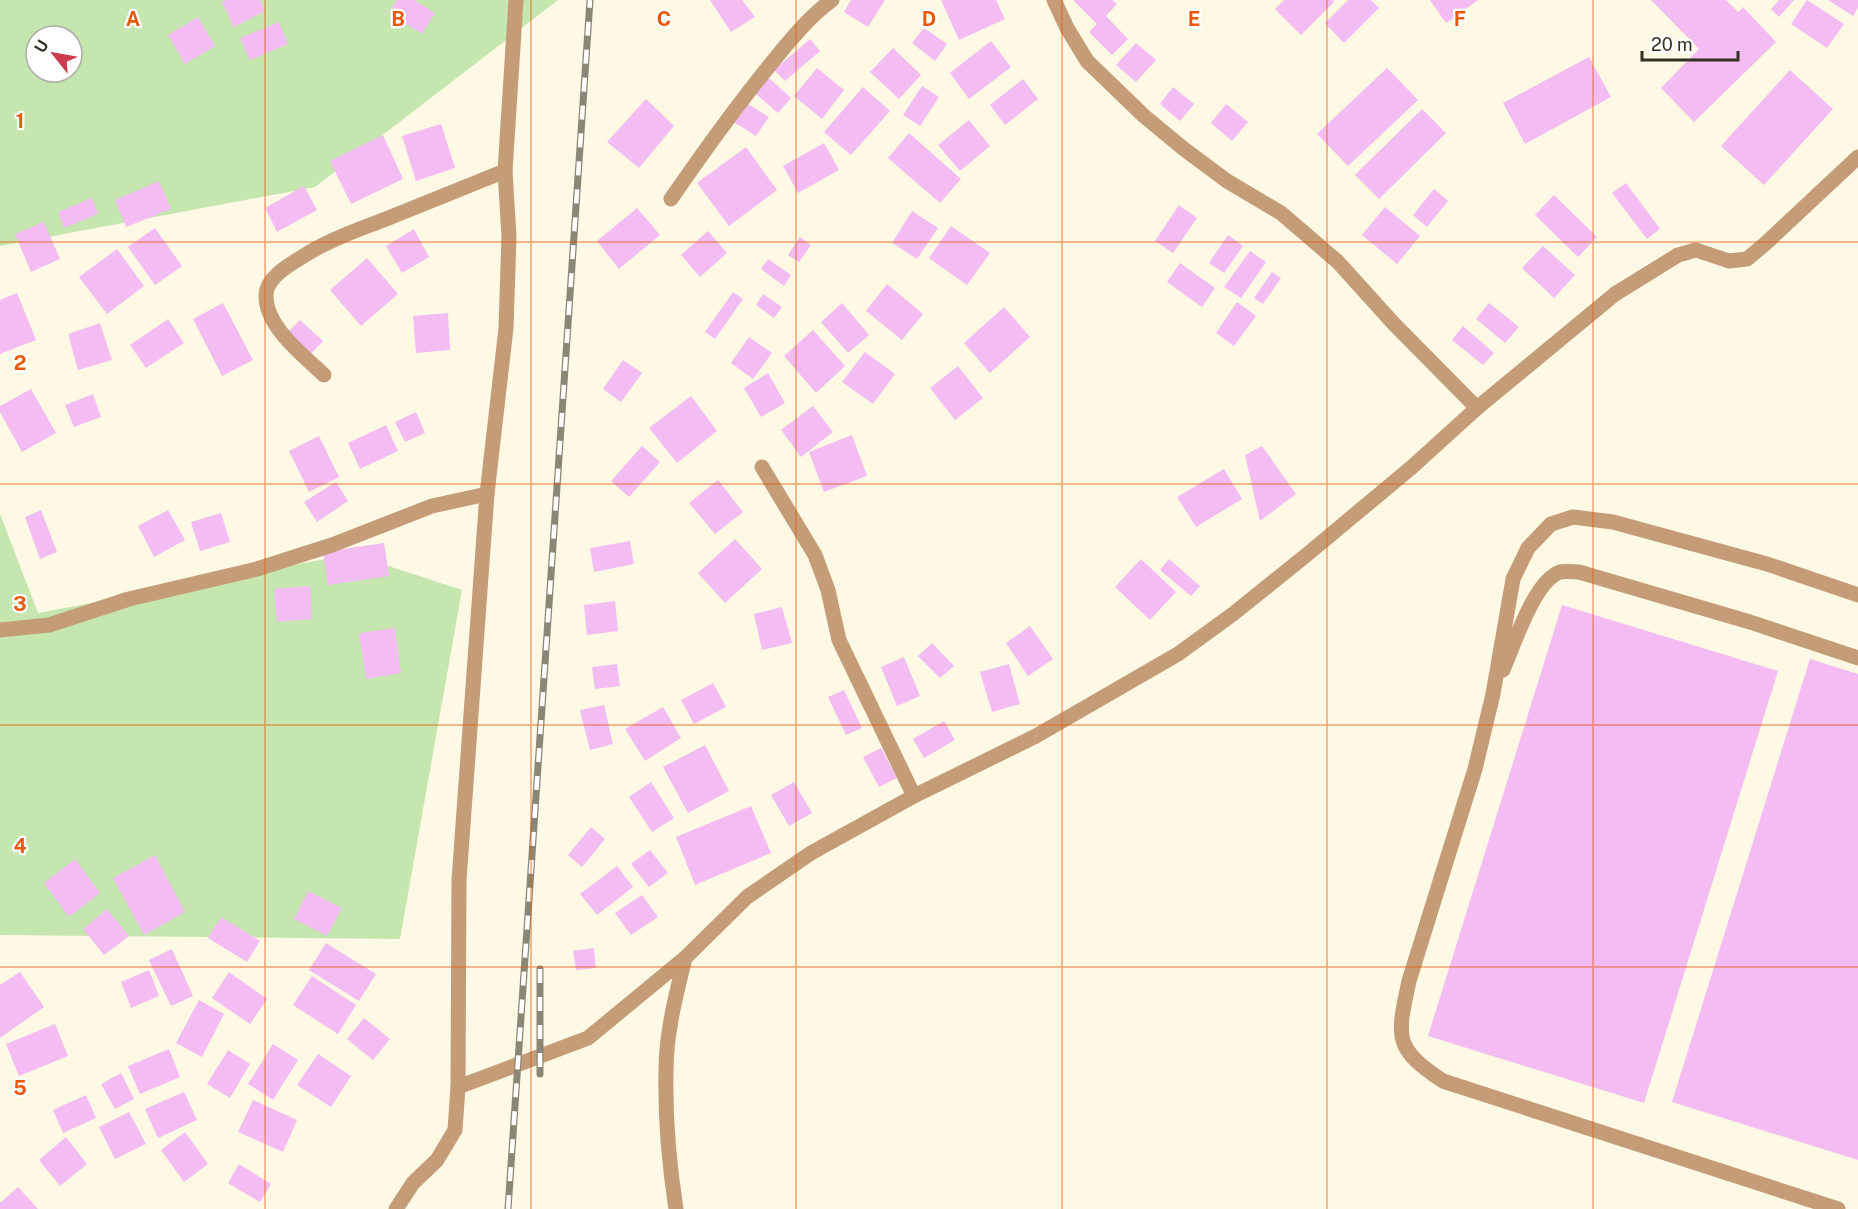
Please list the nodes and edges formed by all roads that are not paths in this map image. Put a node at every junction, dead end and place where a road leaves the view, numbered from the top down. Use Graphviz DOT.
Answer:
graph roads {
  1 [pos="516,0"];
  2 [pos="832,0"];
  3 [pos="1054,0"];
  4 [pos="1858,156"];
  5 [pos="505,171"];
  6 [pos="671,199"];
  7 [pos="324,375"];
  8 [pos="1477,408"];
  9 [pos="762,467"];
  10 [pos="487,494"];
  11 [pos="1858,595"];
  12 [pos="0,630"];
  13 [pos="1858,658"];
  14 [pos="1493,694"];
  15 [pos="914,796"];
  16 [pos="685,958"];
  17 [pos="458,1087"];
  18 [pos="396,1209"];
  19 [pos="676,1209"];
  20 [pos="1838,1209"];
  1 -- 5 [label="street"];
  2 -- 6 [label="street"];
  3 -- 8 [label="street"];
  4 -- 8 [label="street"];
  5 -- 7 [label="street"];
  5 -- 10 [label="street"];
  8 -- 15 [label="street"];
  9 -- 15 [label="street"];
  10 -- 12 [label="street"];
  10 -- 17 [label="street"];
  11 -- 14 [label="street"];
  13 -- 14 [label="street"];
  14 -- 20 [label="street"];
  15 -- 16 [label="street"];
  16 -- 17 [label="street"];
  16 -- 19 [label="street"];
  17 -- 18 [label="street"];
}
